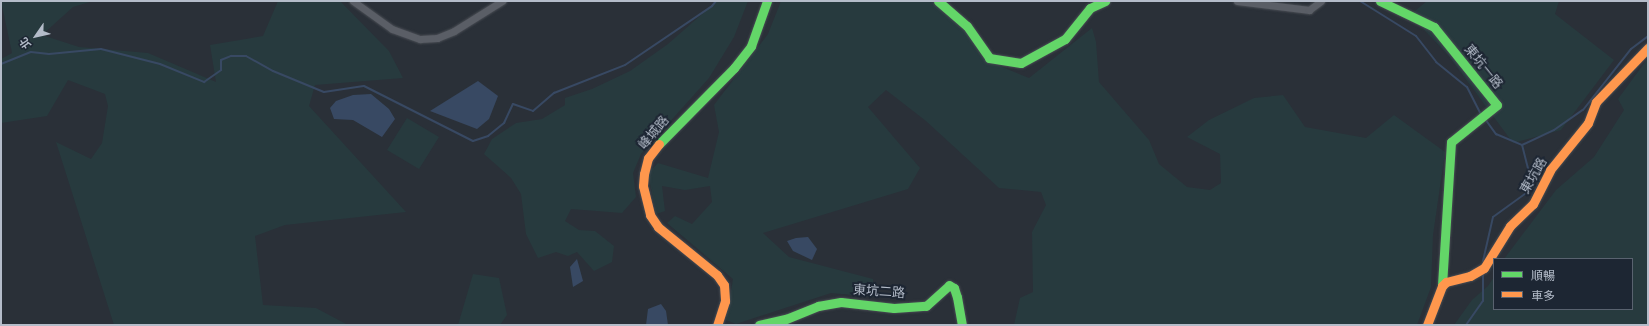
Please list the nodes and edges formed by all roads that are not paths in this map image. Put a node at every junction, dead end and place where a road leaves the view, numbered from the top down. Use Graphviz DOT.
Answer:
graph roads {
  1 [pos="353,1"];
  2 [pos="502,1"];
  3 [pos="767,1"];
  4 [pos="938,1"];
  5 [pos="1105,1"];
  6 [pos="1237,1"];
  7 [pos="1321,1"];
  8 [pos="1380,1"];
  9 [pos="1648,48"];
  10 [pos="1442,286"];
  11 [pos="717,325"];
  12 [pos="759,325"];
  13 [pos="962,325"];
  14 [pos="1427,325"];
  1 -- 2 [label="street"];
  3 -- 11 [label="street, 峰城路"];
  4 -- 5 [label="street"];
  6 -- 7 [label="street"];
  8 -- 10 [label="street, 東坑一路"];
  9 -- 10 [label="street, 東坑路"];
  10 -- 14 [label="street"];
  12 -- 13 [label="street, 東坑二路"];
}
